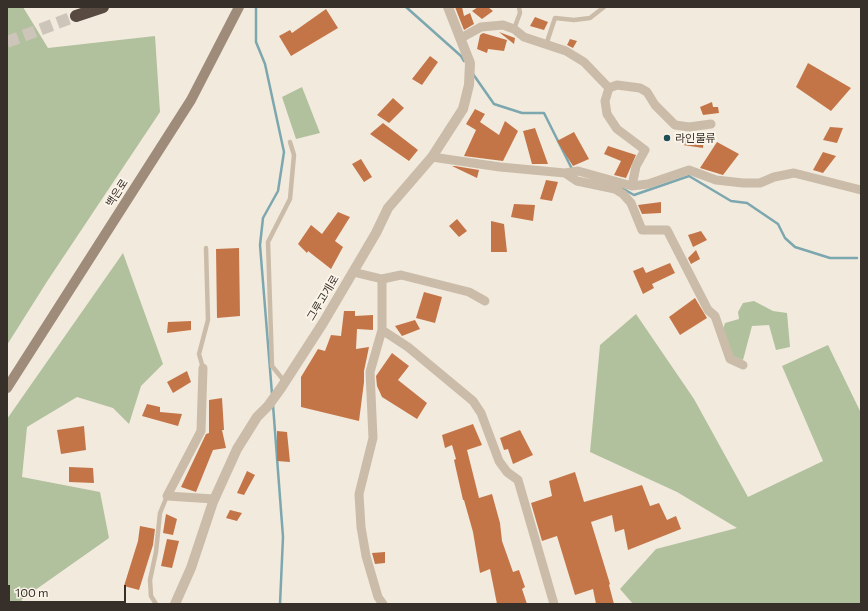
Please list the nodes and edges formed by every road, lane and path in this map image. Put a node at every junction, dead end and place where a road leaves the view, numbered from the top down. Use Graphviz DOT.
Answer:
graph roads {
  1 [pos="103,7"];
  2 [pos="448,7"];
  3 [pos="519,7"];
  4 [pos="604,7"];
  5 [pos="238,9"];
  6 [pos="76,16"];
  7 [pos="514,28"];
  8 [pos="460,38"];
  9 [pos="546,45"];
  10 [pos="609,88"];
  11 [pos="711,124"];
  12 [pos="290,142"];
  13 [pos="432,157"];
  14 [pos="567,173"];
  15 [pos="632,186"];
  16 [pos="861,190"];
  17 [pos="206,248"];
  18 [pos="353,272"];
  19 [pos="382,279"];
  20 [pos="485,301"];
  21 [pos="382,330"];
  22 [pos="743,365"];
  23 [pos="203,368"];
  24 [pos="283,385"];
  25 [pos="7,388"];
  26 [pos="167,496"];
  27 [pos="214,499"];
  28 [pos="156,604"];
  29 [pos="175,604"];
  30 [pos="382,604"];
  31 [pos="554,604"];
  1 -- 6 [label="highway"];
  2 -- 8 [label="street, 그루고개로"];
  3 -- 7 [label="lane"];
  4 -- 9 [label="lane"];
  5 -- 25 [label="main road, 백은로"];
  7 -- 8 [label="street"];
  7 -- 9 [label="street"];
  8 -- 13 [label="street, 그루고개로"];
  9 -- 10 [label="street"];
  10 -- 11 [label="street"];
  10 -- 15 [label="street"];
  12 -- 24 [label="lane"];
  13 -- 14 [label="street"];
  13 -- 18 [label="street, 그루고개로"];
  14 -- 15 [label="street"];
  14 -- 22 [label="street"];
  15 -- 16 [label="street"];
  17 -- 23 [label="lane"];
  18 -- 19 [label="street"];
  18 -- 24 [label="street, 그루고개로"];
  19 -- 20 [label="street"];
  19 -- 21 [label="street"];
  21 -- 30 [label="street"];
  21 -- 31 [label="street"];
  23 -- 26 [label="street"];
  24 -- 27 [label="street, 그루고개로"];
  26 -- 27 [label="street"];
  26 -- 28 [label="lane"];
  27 -- 29 [label="street, 그루고개로"];
}
